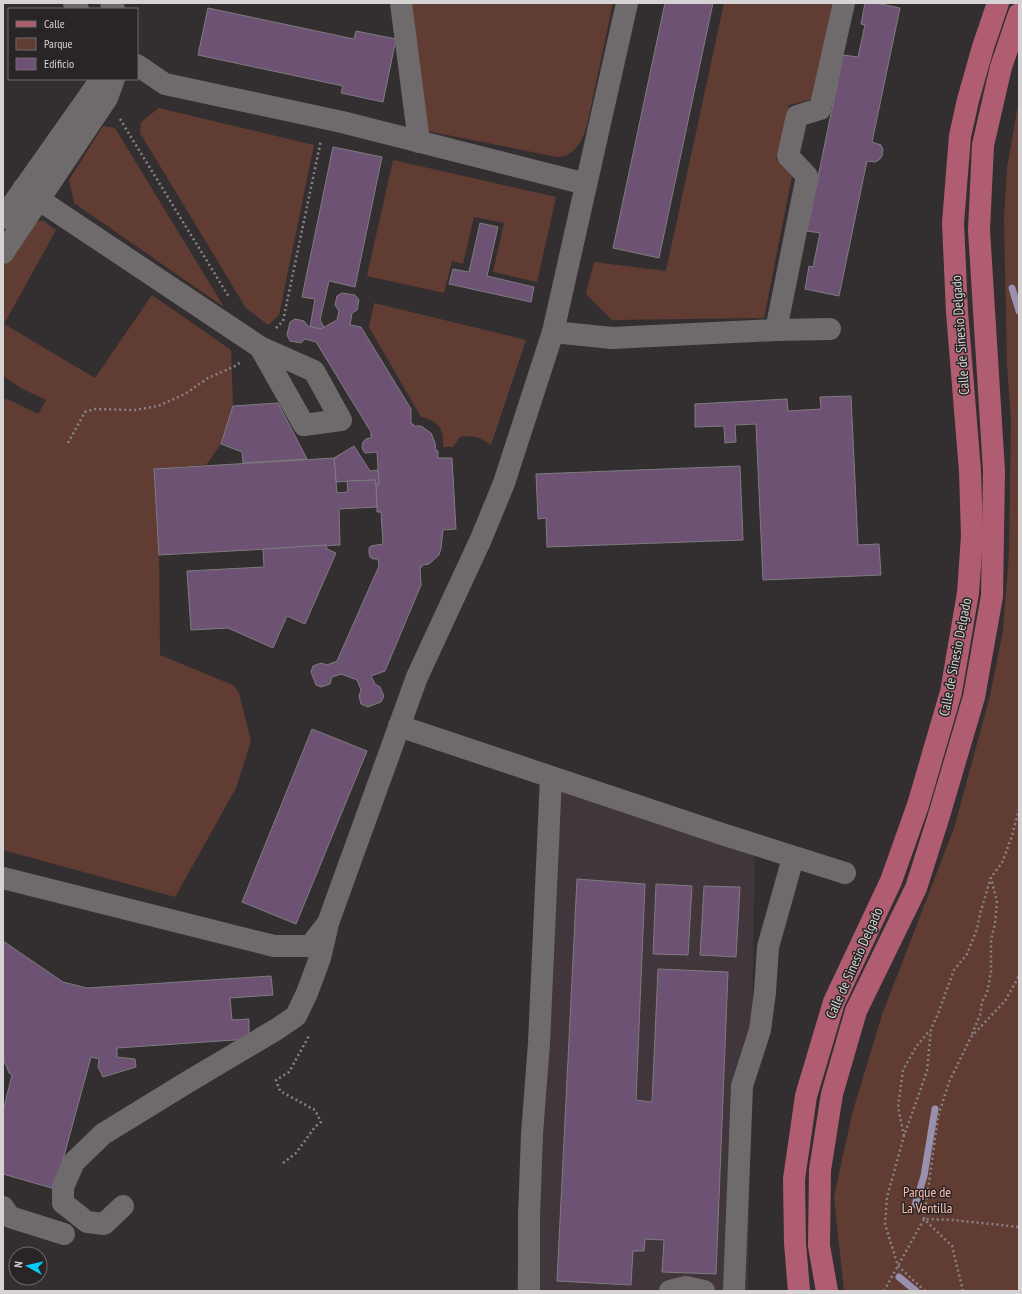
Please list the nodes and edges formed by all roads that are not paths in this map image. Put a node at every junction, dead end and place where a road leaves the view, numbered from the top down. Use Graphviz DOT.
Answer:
graph roads {
  1 [pos="402,3"];
  2 [pos="627,3"];
  3 [pos="844,3"];
  4 [pos="998,3"];
  5 [pos="1019,14"];
  6 [pos="138,67"];
  7 [pos="99,80"];
  8 [pos="114,80"];
  9 [pos="419,142"];
  10 [pos="586,184"];
  11 [pos="31,194"];
  12 [pos="3,218"];
  13 [pos="3,253"];
  14 [pos="830,329"];
  15 [pos="776,330"];
  16 [pos="553,332"];
  17 [pos="260,347"];
  18 [pos="398,726"];
  19 [pos="551,777"];
  20 [pos="793,858"];
  21 [pos="845,874"];
  22 [pos="3,878"];
  23 [pos="328,923"];
  24 [pos="123,1206"];
  25 [pos="3,1207"];
  26 [pos="64,1234"];
  27 [pos="529,1291"];
  28 [pos="670,1291"];
  29 [pos="704,1291"];
  30 [pos="734,1291"];
  31 [pos="799,1291"];
  32 [pos="827,1291"];
  1 -- 9 [label="lane"];
  2 -- 10 [label="lane"];
  3 -- 15 [label="lane"];
  4 -- 31 [label="main road, Calle de Sinesio Delgado"];
  5 -- 32 [label="main road, Calle de Sinesio Delgado"];
  6 -- 9 [label="lane"];
  7 -- 11 [label="lane"];
  8 -- 11 [label="lane"];
  9 -- 10 [label="lane"];
  10 -- 16 [label="lane"];
  11 -- 12 [label="lane"];
  11 -- 13 [label="lane"];
  11 -- 17 [label="lane"];
  14 -- 15 [label="lane"];
  15 -- 16 [label="lane"];
  16 -- 18 [label="lane"];
  18 -- 19 [label="lane"];
  18 -- 23 [label="lane"];
  19 -- 20 [label="lane"];
  19 -- 27 [label="lane"];
  20 -- 21 [label="lane"];
  20 -- 30 [label="lane"];
  22 -- 23 [label="lane"];
  23 -- 24 [label="lane"];
  25 -- 26 [label="lane"];
  28 -- 29 [label="lane"];
}
